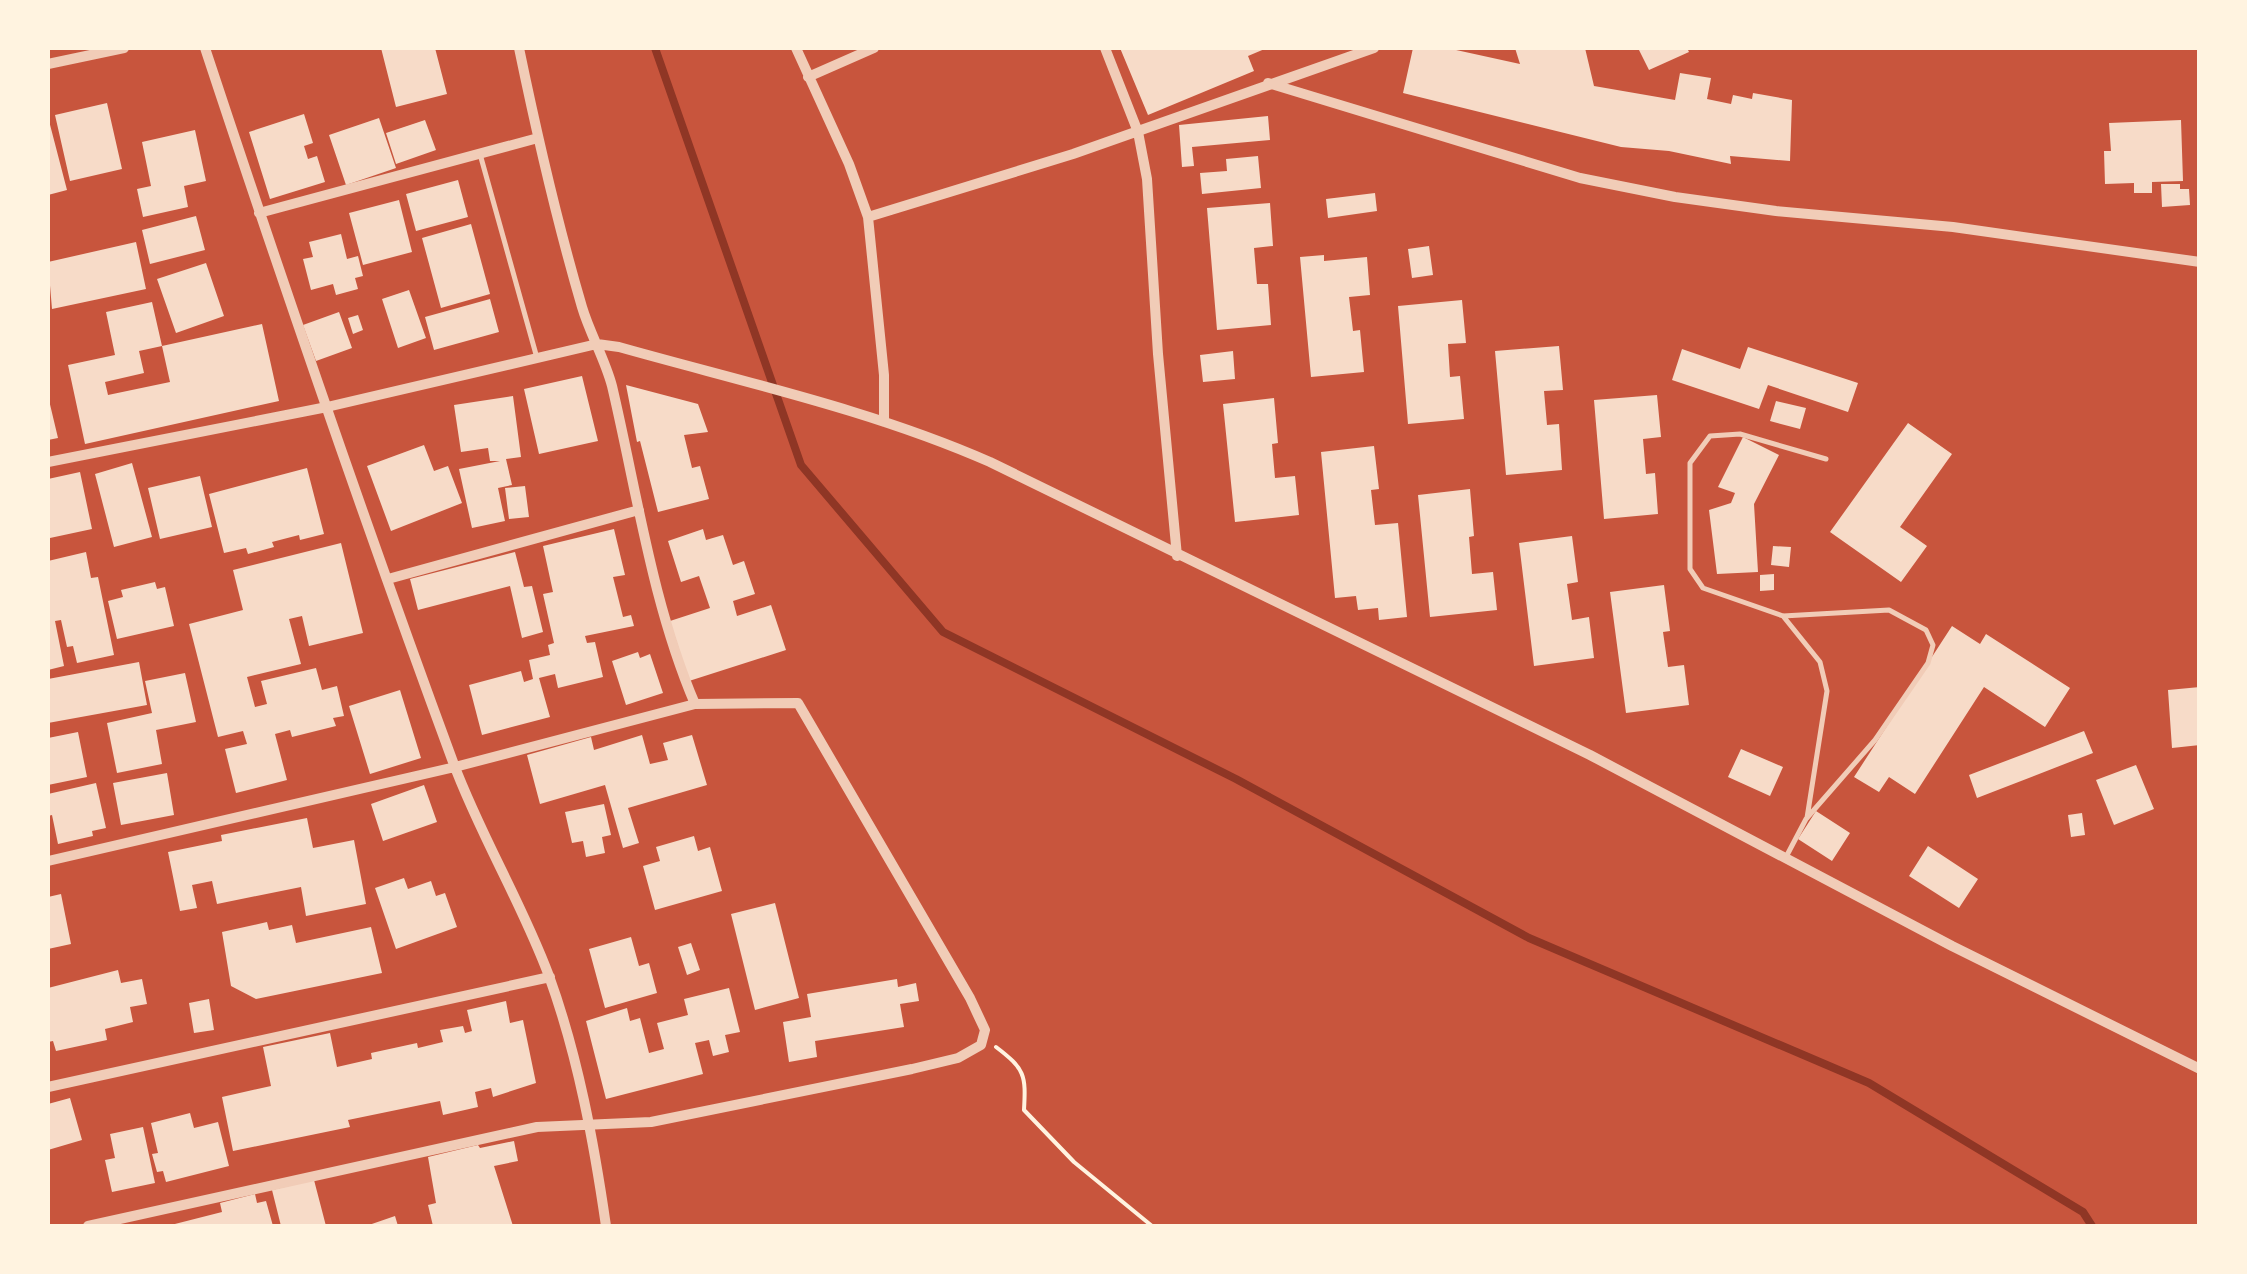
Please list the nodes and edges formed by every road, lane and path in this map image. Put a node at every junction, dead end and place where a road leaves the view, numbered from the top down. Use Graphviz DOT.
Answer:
graph roads {
  1 [pos="124,48"];
  2 [pos="204,48"];
  3 [pos="519,48"];
  4 [pos="796,48"];
  5 [pos="874,48"];
  6 [pos="1106,48"];
  7 [pos="1374,48"];
  8 [pos="48,64"];
  9 [pos="808,76"];
  10 [pos="1268,82"];
  11 [pos="1138,132"];
  12 [pos="538,138"];
  13 [pos="480,153"];
  14 [pos="259,213"];
  15 [pos="868,217"];
  16 [pos="2200,262"];
  17 [pos="597,344"];
  18 [pos="537,358"];
  19 [pos="327,407"];
  20 [pos="884,422"];
  21 [pos="1826,459"];
  22 [pos="48,462"];
  23 [pos="639,510"];
  24 [pos="1177,556"];
  25 [pos="388,578"];
  26 [pos="1783,616"];
  27 [pos="695,704"];
  28 [pos="455,767"];
  29 [pos="1806,819"];
  30 [pos="1784,859"];
  31 [pos="48,860"];
  32 [pos="550,978"];
  33 [pos="985,1038"];
  34 [pos="2200,1069"];
  35 [pos="48,1088"];
  36 [pos="588,1124"];
  37 [pos="88,1226"];
  38 [pos="606,1226"];
  39 [pos="1152,1226"];
  1 -- 8 [label="street"];
  2 -- 14 [label="street"];
  3 -- 12 [label="street"];
  4 -- 9 [label="street"];
  5 -- 9 [label="street"];
  6 -- 11 [label="street"];
  7 -- 10 [label="street"];
  9 -- 15 [label="street"];
  10 -- 11 [label="street"];
  10 -- 16 [label="street"];
  11 -- 15 [label="street"];
  11 -- 24 [label="street"];
  12 -- 13 [label="street"];
  12 -- 17 [label="street"];
  13 -- 14 [label="street"];
  13 -- 18 [label="lane"];
  14 -- 19 [label="street"];
  15 -- 20 [label="street"];
  17 -- 18 [label="street"];
  17 -- 20 [label="street"];
  17 -- 23 [label="street"];
  18 -- 19 [label="street"];
  19 -- 22 [label="street"];
  19 -- 25 [label="street"];
  20 -- 24 [label="street"];
  21 -- 26 [label="lane"];
  23 -- 25 [label="street"];
  23 -- 27 [label="street"];
  24 -- 30 [label="street"];
  25 -- 28 [label="street"];
  26 -- 29 [label="lane"];
  26 -- 29 [label="lane"];
  27 -- 28 [label="street"];
  27 -- 33 [label="street"];
  28 -- 31 [label="street"];
  28 -- 32 [label="street"];
  29 -- 30 [label="lane"];
  30 -- 34 [label="street"];
  32 -- 35 [label="street"];
  32 -- 36 [label="street"];
  33 -- 36 [label="street"];
  33 -- 39 [label="path"];
  36 -- 37 [label="street"];
  36 -- 38 [label="street"];
}
